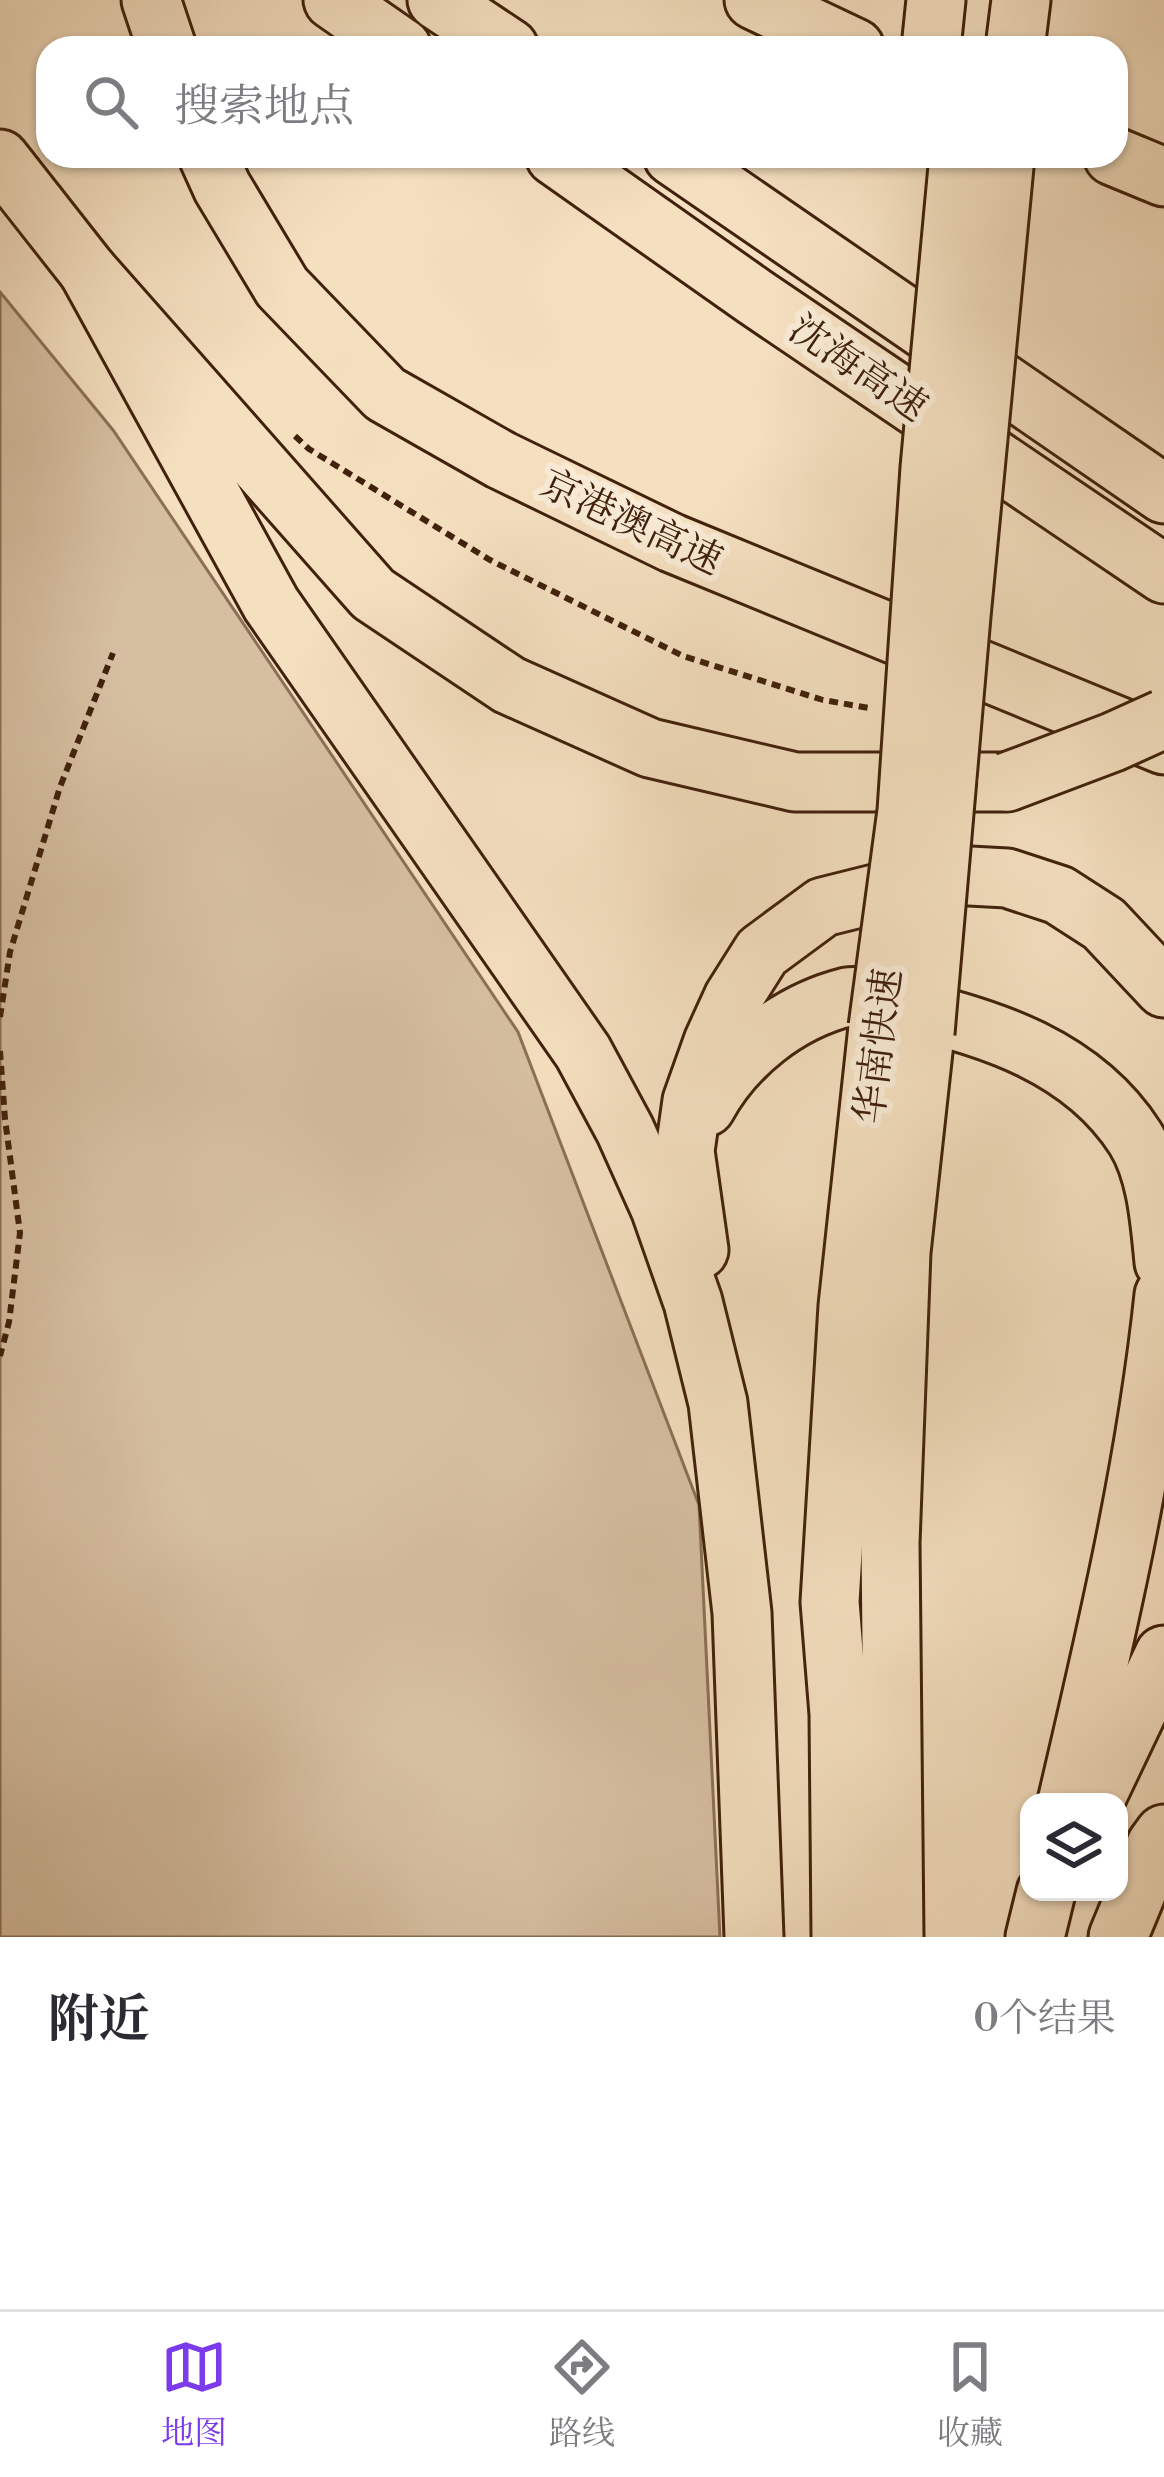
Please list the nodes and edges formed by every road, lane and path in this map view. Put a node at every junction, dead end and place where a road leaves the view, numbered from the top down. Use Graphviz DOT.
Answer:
graph roads {
  1 [pos="334,0"];
  2 [pos="436,0"];
  3 [pos="754,0"];
  4 [pos="936,0"];
  5 [pos="970,0"];
  6 [pos="1021,0"];
  7 [pos="385,36"];
  8 [pos="491,36"];
  9 [pos="830,36"];
  10 [pos="932,36"];
  11 [pos="967,36"];
  12 [pos="1016,36"];
  13 [pos="0,159"];
  14 [pos="1128,162"];
  15 [pos="213,168"];
  16 [pos="572,168"];
  17 [pos="690,168"];
  18 [pos="924,168"];
  19 [pos="957,168"];
  20 [pos="1003,168"];
  21 [pos="1164,178"];
  22 [pos="88,271"];
  23 [pos="293,435"];
  24 [pos="1164,494"];
  25 [pos="1164,574"];
  26 [pos="113,653"];
  27 [pos="875,709"];
  28 [pos="1164,718"];
  29 [pos="1164,745"];
  30 [pos="1164,988"];
  31 [pos="0,1017"];
  32 [pos="889,1028"];
  33 [pos="0,1051"];
  34 [pos="685,1151"];
  35 [pos="1164,1262"];
  36 [pos="1164,1295"];
  37 [pos="0,1356"];
  38 [pos="1164,1543"];
  39 [pos="1164,1655"];
  40 [pos="748,1752"];
  41 [pos="1072,1793"];
  42 [pos="1073,1793"];
  43 [pos="1098,1793"];
  44 [pos="1164,1834"];
  45 [pos="754,1937"];
  46 [pos="841,1937"];
  47 [pos="894,1937"];
  48 [pos="1118,1937"];
  1 -- 7 [label="highway"];
  2 -- 8 [label="highway"];
  3 -- 9 [label="highway"];
  4 -- 10 [label="highway"];
  5 -- 11 [label="highway"];
  6 -- 12 [label="highway"];
  13 -- 22 [label="highway"];
  14 -- 21 [label="highway"];
  15 -- 29 [label="highway, 京港澳高速"];
  16 -- 25 [label="highway, 沈海高速"];
  17 -- 24 [label="highway, 沈海高速"];
  18 -- 32 [label="highway"];
  19 -- 32 [label="highway, 华南快速, bridge"];
  20 -- 32 [label="highway, 华南快速, bridge"];
  22 -- 28 [label="highway, bridge"];
  22 -- 40 [label="highway"];
  23 -- 27 [label="path"];
  26 -- 31 [label="path"];
  30 -- 34 [label="highway"];
  32 -- 46 [label="highway"];
  32 -- 47 [label="highway, 华南快速"];
  33 -- 37 [label="path"];
  34 -- 35 [label="highway"];
  34 -- 40 [label="highway"];
  36 -- 41 [label="highway"];
  38 -- 42 [label="highway"];
  39 -- 43 [label="highway"];
  40 -- 45 [label="highway"];
  44 -- 48 [label="highway"];
}
